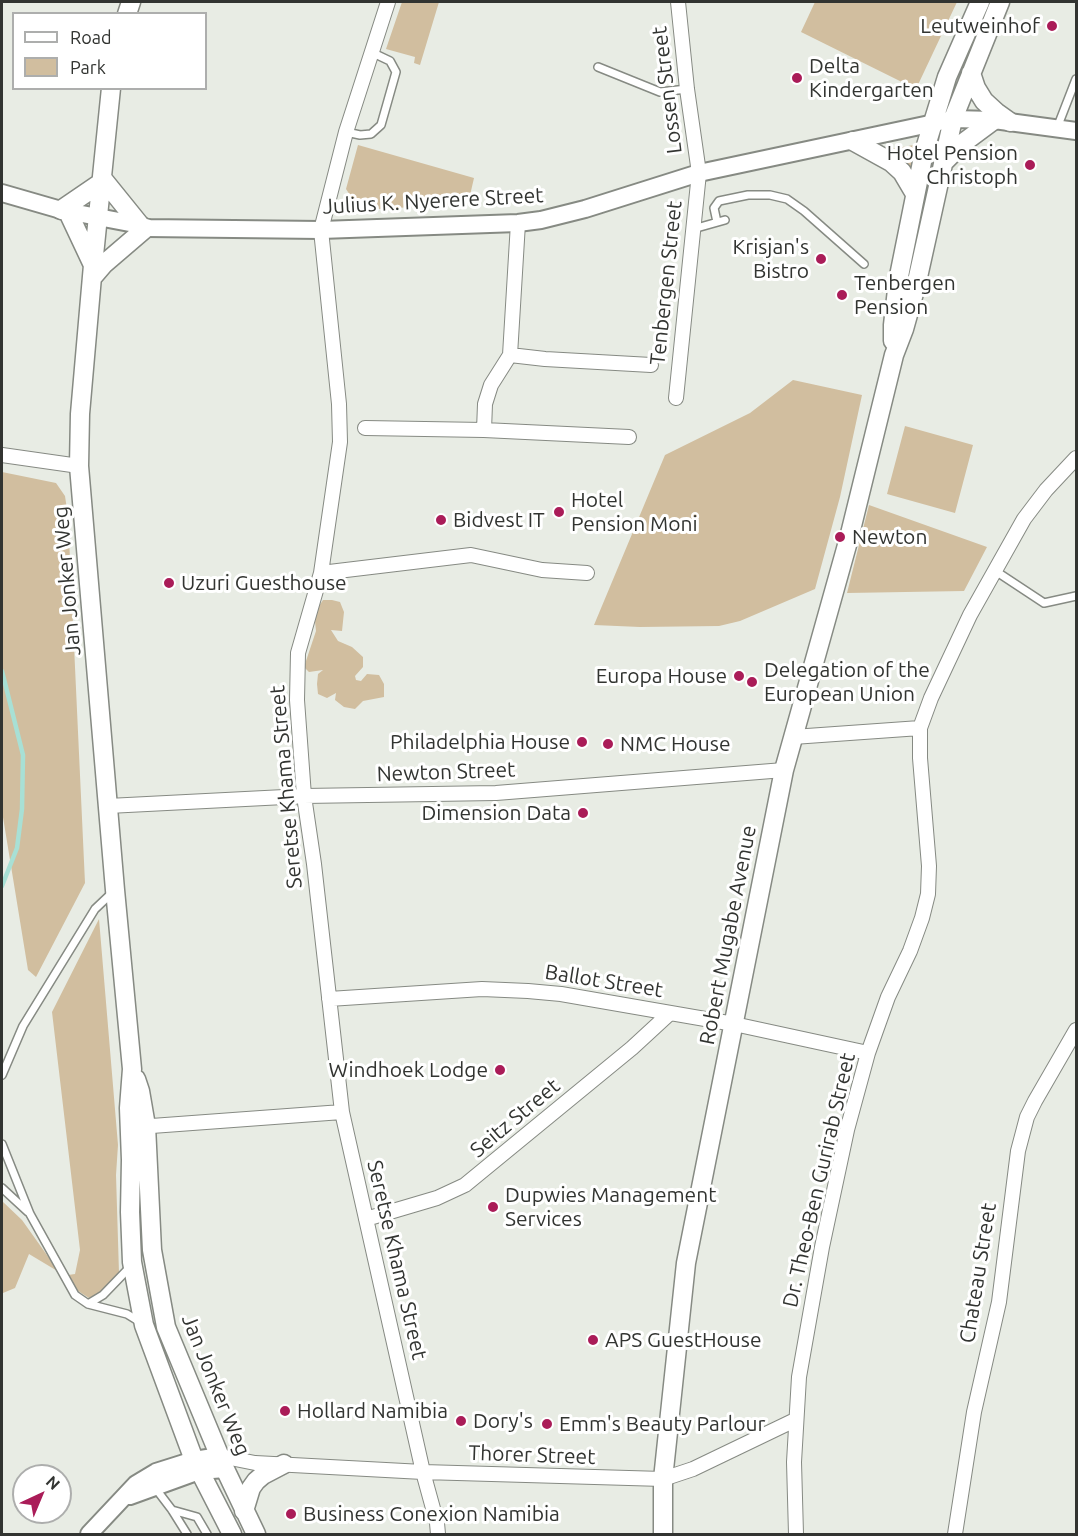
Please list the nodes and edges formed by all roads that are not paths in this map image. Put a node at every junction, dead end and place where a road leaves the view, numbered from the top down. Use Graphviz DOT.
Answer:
graph roads {
  1 [pos="388,2"];
  2 [pos="678,2"];
  3 [pos="980,2"];
  4 [pos="1000,2"];
  5 [pos="371,52"];
  6 [pos="598,67"];
  7 [pos="971,73"];
  8 [pos="1077,79"];
  9 [pos="687,89"];
  10 [pos="111,90"];
  11 [pos="953,119"];
  12 [pos="1002,121"];
  13 [pos="932,124"];
  14 [pos="1057,128"];
  15 [pos="1077,131"];
  16 [pos="346,132"];
  17 [pos="853,141"];
  18 [pos="943,163"];
  19 [pos="699,173"];
  20 [pos="102,180"];
  21 [pos="2,193"];
  22 [pos="915,194"];
  23 [pos="65,211"];
  24 [pos="98,218"];
  25 [pos="518,223"];
  26 [pos="143,226"];
  27 [pos="693,229"];
  28 [pos="321,230"];
  29 [pos="864,264"];
  30 [pos="92,272"];
  31 [pos="510,355"];
  32 [pos="894,355"];
  33 [pos="651,365"];
  34 [pos="676,398"];
  35 [pos="365,428"];
  36 [pos="484,430"];
  37 [pos="629,437"];
  38 [pos="2,455"];
  39 [pos="1077,458"];
  40 [pos="80,466"];
  41 [pos="994,570"];
  42 [pos="321,573"];
  43 [pos="587,573"];
  44 [pos="1077,596"];
  45 [pos="920,728"];
  46 [pos="793,737"];
  47 [pos="784,770"];
  48 [pos="304,796"];
  49 [pos="108,807"];
  50 [pos="115,890"];
  51 [pos="329,999"];
  52 [pos="670,1013"];
  53 [pos="734,1024"];
  54 [pos="1077,1030"];
  55 [pos="868,1053"];
  56 [pos="2,1075"];
  57 [pos="342,1112"];
  58 [pos="138,1127"];
  59 [pos="2,1144"];
  60 [pos="2,1188"];
  61 [pos="30,1214"];
  62 [pos="366,1220"];
  63 [pos="133,1264"];
  64 [pos="88,1304"];
  65 [pos="144,1325"];
  66 [pos="795,1420"];
  67 [pos="222,1462"];
  68 [pos="284,1464"];
  69 [pos="196,1465"];
  70 [pos="423,1472"];
  71 [pos="663,1479"];
  72 [pos="154,1487"];
  73 [pos="121,1499"];
  74 [pos="172,1510"];
  75 [pos="244,1511"];
  76 [pos="89,1534"];
  77 [pos="187,1534"];
  78 [pos="207,1534"];
  79 [pos="232,1534"];
  80 [pos="255,1534"];
  81 [pos="438,1534"];
  82 [pos="663,1534"];
  83 [pos="796,1534"];
  84 [pos="955,1534"];
  1 -- 5 [label="street, Seretse Khama Street"];
  2 -- 9 [label="street, Lossen Street"];
  3 -- 13 [label="main road, Robert Mugabe Avenue"];
  4 -- 7 [label="main road, Robert Mugabe Avenue"];
  5 -- 16 [label="street, Seretse Khama Street"];
  5 -- 16 [label="lane"];
  6 -- 9 [label="lane"];
  7 -- 11 [label="main road, Robert Mugabe Avenue"];
  7 -- 12 [label="main road"];
  8 -- 14 [label="lane"];
  9 -- 19 [label="street, Lossen Street"];
  10 -- 20 [label="main road, Jan Jonker Weg"];
  11 -- 12 [label="street, Julius K. Nyerere Street"];
  11 -- 13 [label="street, Julius K. Nyerere Street"];
  11 -- 18 [label="main road, Robert Mugabe Avenue"];
  12 -- 14 [label="street, Julius K. Nyerere Street"];
  12 -- 18 [label="main road"];
  13 -- 17 [label="street, Julius K. Nyerere Street"];
  13 -- 22 [label="main road, Robert Mugabe Avenue"];
  14 -- 15 [label="street, Julius K. Nyerere Street"];
  16 -- 28 [label="street, Seretse Khama Street"];
  17 -- 19 [label="street, Julius K. Nyerere Street"];
  17 -- 22 [label="main road"];
  18 -- 32 [label="main road, Robert Mugabe Avenue"];
  19 -- 25 [label="street, Julius K. Nyerere Street"];
  19 -- 27 [label="street, Tenbergen Street"];
  20 -- 23 [label="main road"];
  20 -- 24 [label="main road, Jan Jonker Weg"];
  20 -- 26 [label="main road"];
  21 -- 23 [label="street, Julius K. Nyerere Street"];
  22 -- 32 [label="main road, Robert Mugabe Avenue"];
  23 -- 24 [label="street, Julius K. Nyerere Street"];
  23 -- 30 [label="main road"];
  24 -- 26 [label="street, Julius K. Nyerere Street"];
  24 -- 30 [label="main road, Jan Jonker Weg"];
  25 -- 28 [label="street, Julius K. Nyerere Street"];
  25 -- 31 [label="street"];
  26 -- 28 [label="street, Julius K. Nyerere Street"];
  26 -- 30 [label="main road"];
  27 -- 29 [label="lane"];
  27 -- 34 [label="street, Tenbergen Street"];
  28 -- 42 [label="street, Seretse Khama Street"];
  30 -- 40 [label="main road, Jan Jonker Weg"];
  31 -- 33 [label="street"];
  31 -- 36 [label="street"];
  32 -- 46 [label="main road, Robert Mugabe Avenue"];
  35 -- 36 [label="street"];
  36 -- 37 [label="street"];
  38 -- 40 [label="street"];
  39 -- 41 [label="street, Dr. Theo-Ben Gurirab Street"];
  40 -- 49 [label="main road, Jan Jonker Weg"];
  41 -- 44 [label="lane"];
  41 -- 45 [label="street, Dr. Theo-Ben Gurirab Street"];
  42 -- 43 [label="street"];
  42 -- 48 [label="street, Seretse Khama Street"];
  45 -- 46 [label="street"];
  45 -- 55 [label="street, Dr. Theo-Ben Gurirab Street"];
  46 -- 47 [label="main road, Robert Mugabe Avenue"];
  47 -- 48 [label="street, Newton Street"];
  47 -- 53 [label="main road, Robert Mugabe Avenue"];
  48 -- 49 [label="street, Newton Street"];
  48 -- 51 [label="street, Seretse Khama Street"];
  49 -- 50 [label="main road, Jan Jonker Weg"];
  50 -- 56 [label="lane"];
  50 -- 58 [label="main road, Jan Jonker Weg"];
  51 -- 52 [label="street, Ballot Street"];
  51 -- 57 [label="street, Seretse Khama Street"];
  52 -- 53 [label="street, Ballot Street"];
  52 -- 62 [label="street, Seitz Street"];
  53 -- 55 [label="street, Ballot Street"];
  53 -- 71 [label="main road, Robert Mugabe Avenue"];
  54 -- 84 [label="street, Chateau Street"];
  55 -- 66 [label="street, Dr. Theo-Ben Gurirab Street"];
  57 -- 58 [label="street"];
  57 -- 62 [label="street, Seretse Khama Street"];
  58 -- 63 [label="main road, Jan Jonker Weg"];
  58 -- 67 [label="main road, Jan Jonker Weg"];
  59 -- 61 [label="lane"];
  60 -- 61 [label="lane"];
  61 -- 64 [label="lane"];
  62 -- 70 [label="street, Seretse Khama Street"];
  63 -- 64 [label="lane"];
  63 -- 65 [label="main road, Jan Jonker Weg"];
  64 -- 65 [label="lane"];
  65 -- 69 [label="main road, Jan Jonker Weg"];
  66 -- 71 [label="street, Thorer Street"];
  66 -- 83 [label="street, Dr. Theo-Ben Gurirab Street"];
  67 -- 68 [label="street, Thorer Street"];
  67 -- 69 [label="street"];
  67 -- 75 [label="main road, Jan Jonker Weg"];
  68 -- 70 [label="street, Thorer Street"];
  68 -- 75 [label="main road"];
  69 -- 72 [label="street"];
  69 -- 73 [label="street"];
  69 -- 79 [label="main road, Jan Jonker Weg"];
  70 -- 71 [label="street, Thorer Street"];
  70 -- 81 [label="street, Seretse Khama Street"];
  71 -- 82 [label="main road, Robert Mugabe Avenue"];
  72 -- 73 [label="street"];
  72 -- 74 [label="lane"];
  73 -- 76 [label="street"];
  74 -- 77 [label="lane"];
  74 -- 78 [label="lane"];
  75 -- 80 [label="main road, Jan Jonker Weg"];
}
